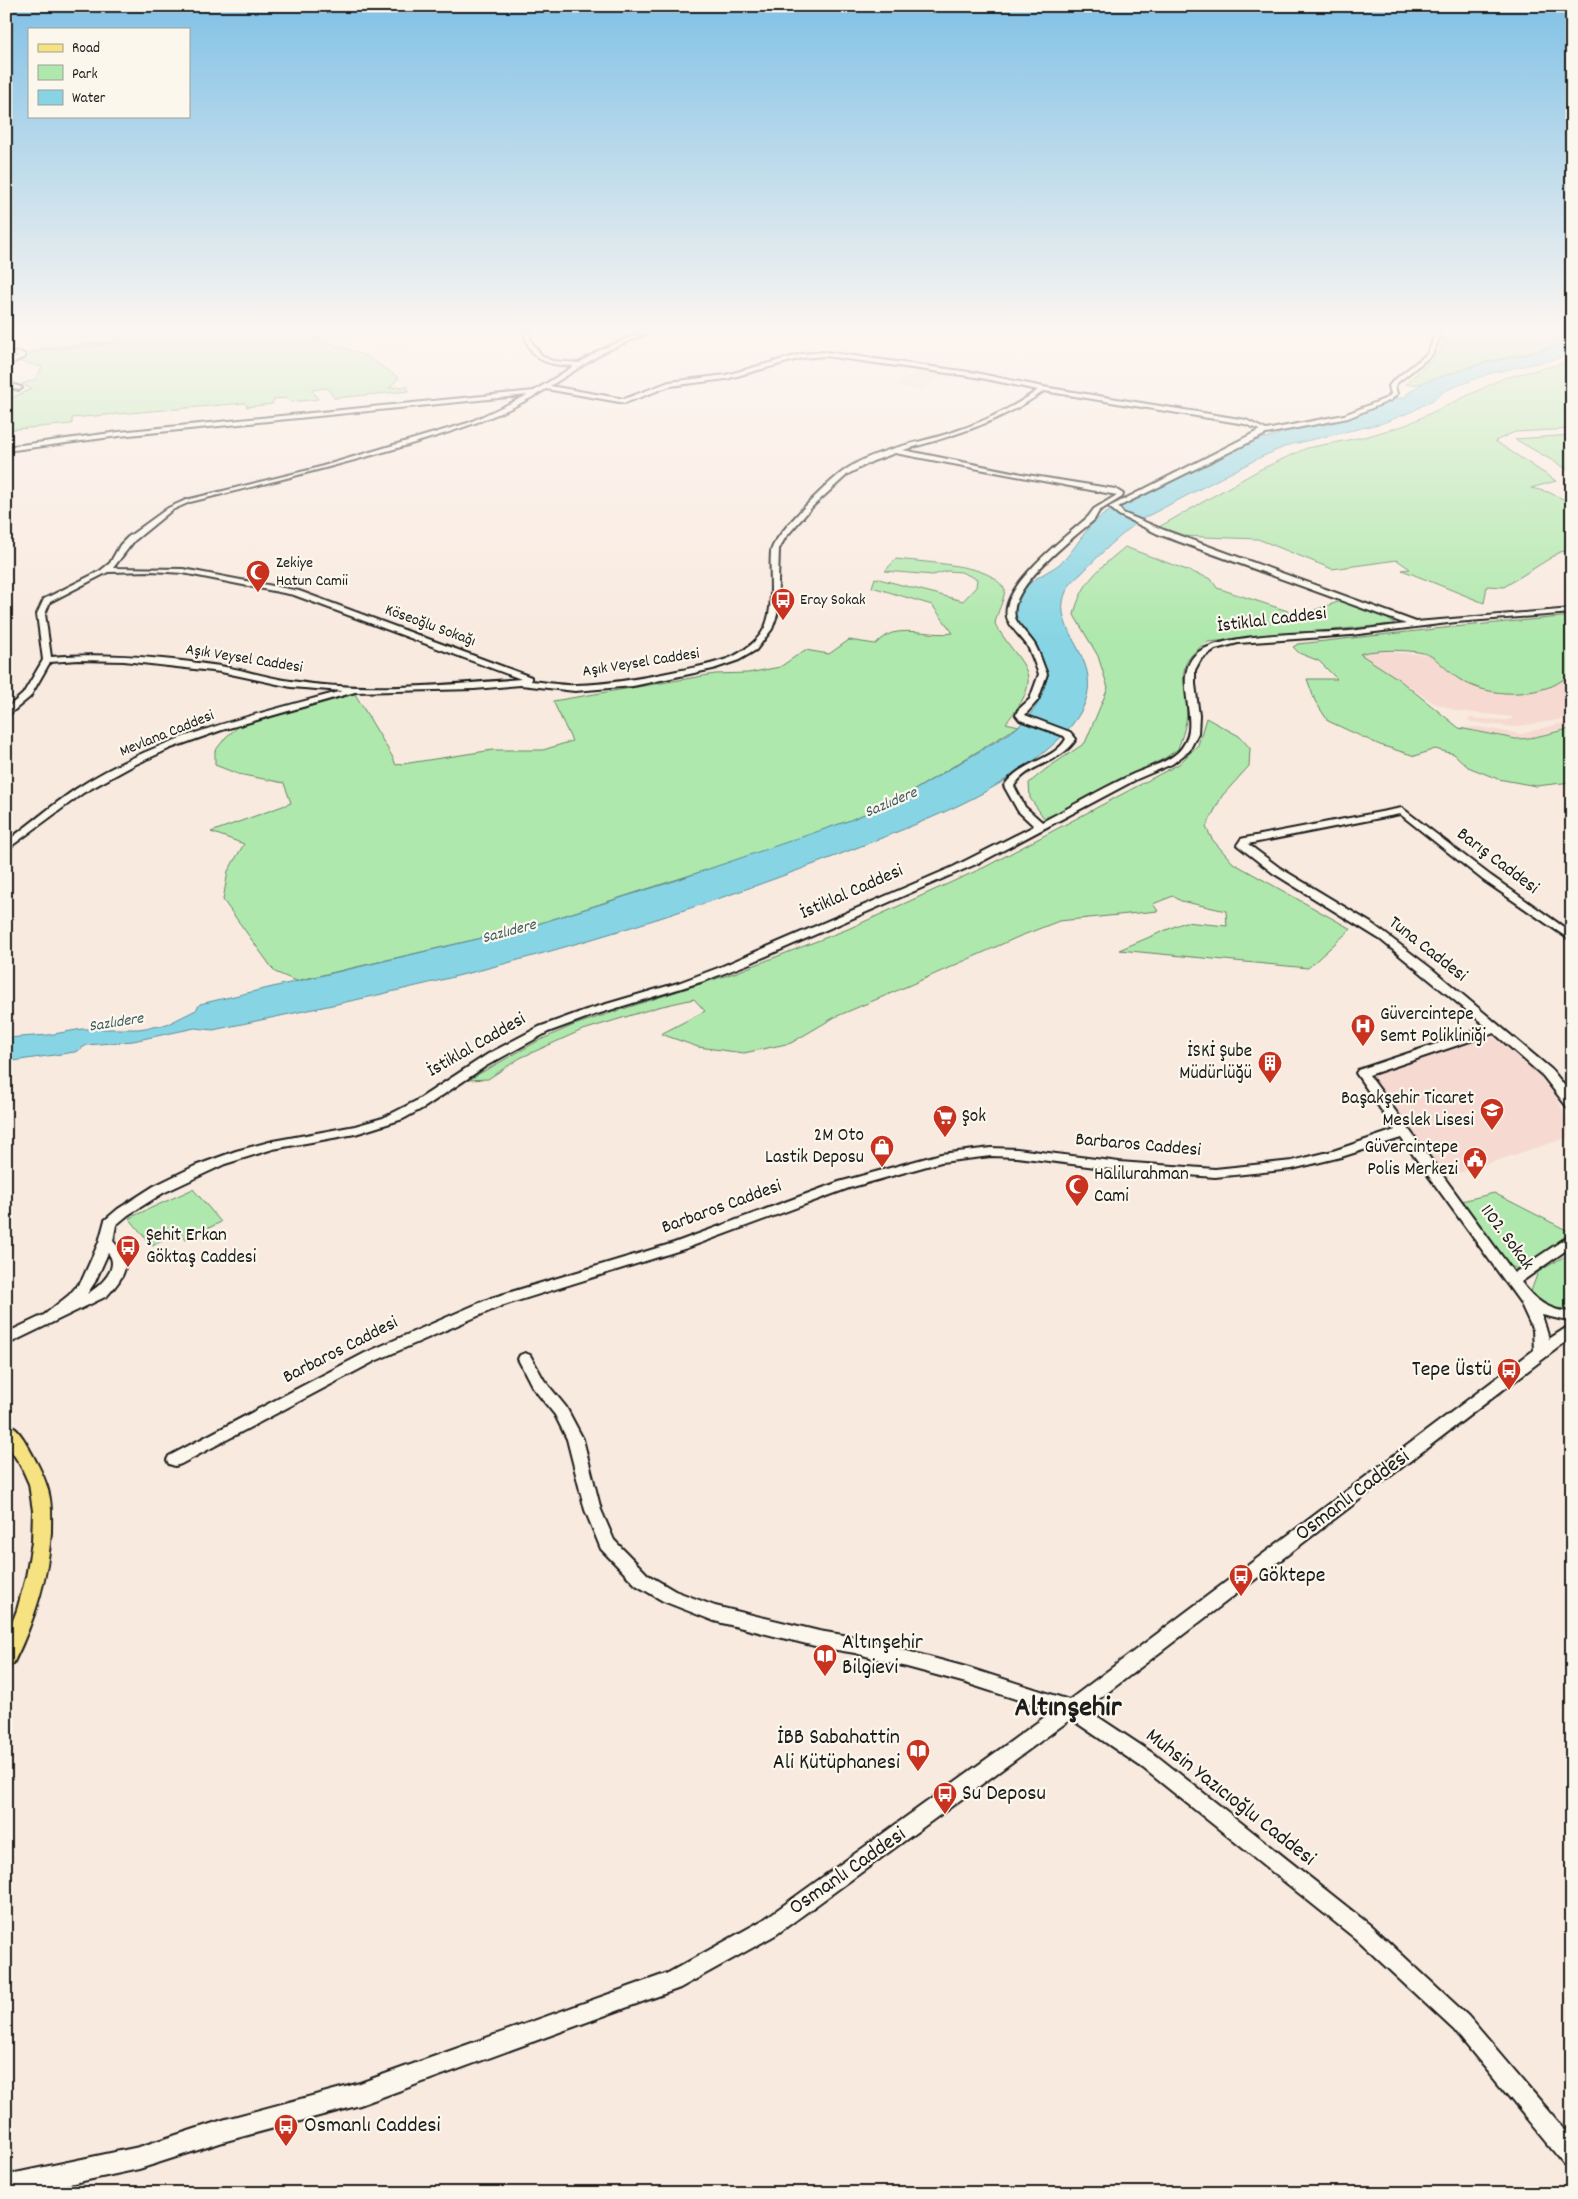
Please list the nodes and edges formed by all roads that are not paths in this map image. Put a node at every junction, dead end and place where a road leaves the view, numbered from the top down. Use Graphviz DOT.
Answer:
graph roads {
  1 [pos="151,431"];
  2 [pos="450,431"];
  3 [pos="963,431"];
  4 [pos="1272,431"];
  5 [pos="1264,432"];
  6 [pos="6,449"];
  7 [pos="895,450"];
  8 [pos="107,570"];
  9 [pos="1572,611"];
  10 [pos="1414,625"];
  11 [pos="47,660"];
  12 [pos="528,679"];
  13 [pos="359,690"];
  14 [pos="6,714"];
  15 [pos="1402,811"];
  16 [pos="1042,827"];
  17 [pos="6,847"];
  18 [pos="1572,938"];
  19 [pos="1496,1028"];
  20 [pos="1572,1104"];
  21 [pos="1404,1132"];
  22 [pos="1572,1239"];
  23 [pos="106,1242"];
  24 [pos="118,1256"];
  25 [pos="98,1260"];
  26 [pos="1513,1281"];
  27 [pos="85,1286"];
  28 [pos="102,1292"];
  29 [pos="1526,1299"];
  30 [pos="50,1317"];
  31 [pos="1572,1317"];
  32 [pos="1572,1329"];
  33 [pos="6,1340"];
  34 [pos="1541,1351"];
  35 [pos="525,1359"];
  36 [pos="6,1430"];
  37 [pos="175,1460"];
  38 [pos="6,1658"];
  39 [pos="1071,1709"];
  40 [pos="1572,2156"];
  41 [pos="6,2186"];
  1 -- 6 [label="street"];
  2 -- 8 [label="street"];
  3 -- 7 [label="street, Aşık Veysel Caddesi"];
  4 -- 5 [label="street"];
  5 -- 10 [label="street"];
  7 -- 13 [label="street, Aşık Veysel Caddesi"];
  7 -- 16 [label="street"];
  8 -- 11 [label="street"];
  8 -- 12 [label="street, Köseoğlu Sokağı"];
  9 -- 10 [label="street, İstiklal Caddesi"];
  10 -- 16 [label="street, İstiklal Caddesi"];
  11 -- 13 [label="street, Aşık Veysel Caddesi"];
  11 -- 14 [label="street"];
  13 -- 17 [label="street, Mevlana Caddesi"];
  15 -- 18 [label="street, Barış Caddesi"];
  15 -- 19 [label="street, Tuna Caddesi"];
  16 -- 23 [label="street, İstiklal Caddesi"];
  19 -- 20 [label="street, Tuna Caddesi"];
  19 -- 21 [label="street, 1102. Sokak"];
  21 -- 26 [label="street, 1102. Sokak"];
  21 -- 37 [label="street, Barbaros Caddesi"];
  22 -- 26 [label="street"];
  23 -- 24 [label="street"];
  23 -- 25 [label="street, İstiklal Caddesi"];
  24 -- 25 [label="street"];
  24 -- 28 [label="street, İstiklal Caddesi"];
  25 -- 27 [label="street, İstiklal Caddesi"];
  26 -- 29 [label="street, 1102. Sokak"];
  27 -- 28 [label="street"];
  27 -- 30 [label="street, İstiklal Caddesi"];
  28 -- 30 [label="street, İstiklal Caddesi"];
  29 -- 31 [label="street"];
  29 -- 34 [label="street"];
  30 -- 33 [label="street, İstiklal Caddesi"];
  32 -- 34 [label="street, Osmanlı Caddesi"];
  34 -- 39 [label="street, Osmanlı Caddesi"];
  35 -- 39 [label="street, Muhsin Yazıcıoğlu Caddesi"];
  36 -- 38 [label="main road"];
  39 -- 40 [label="street, Muhsin Yazıcıoğlu Caddesi"];
  39 -- 41 [label="street, Osmanlı Caddesi"];
}
